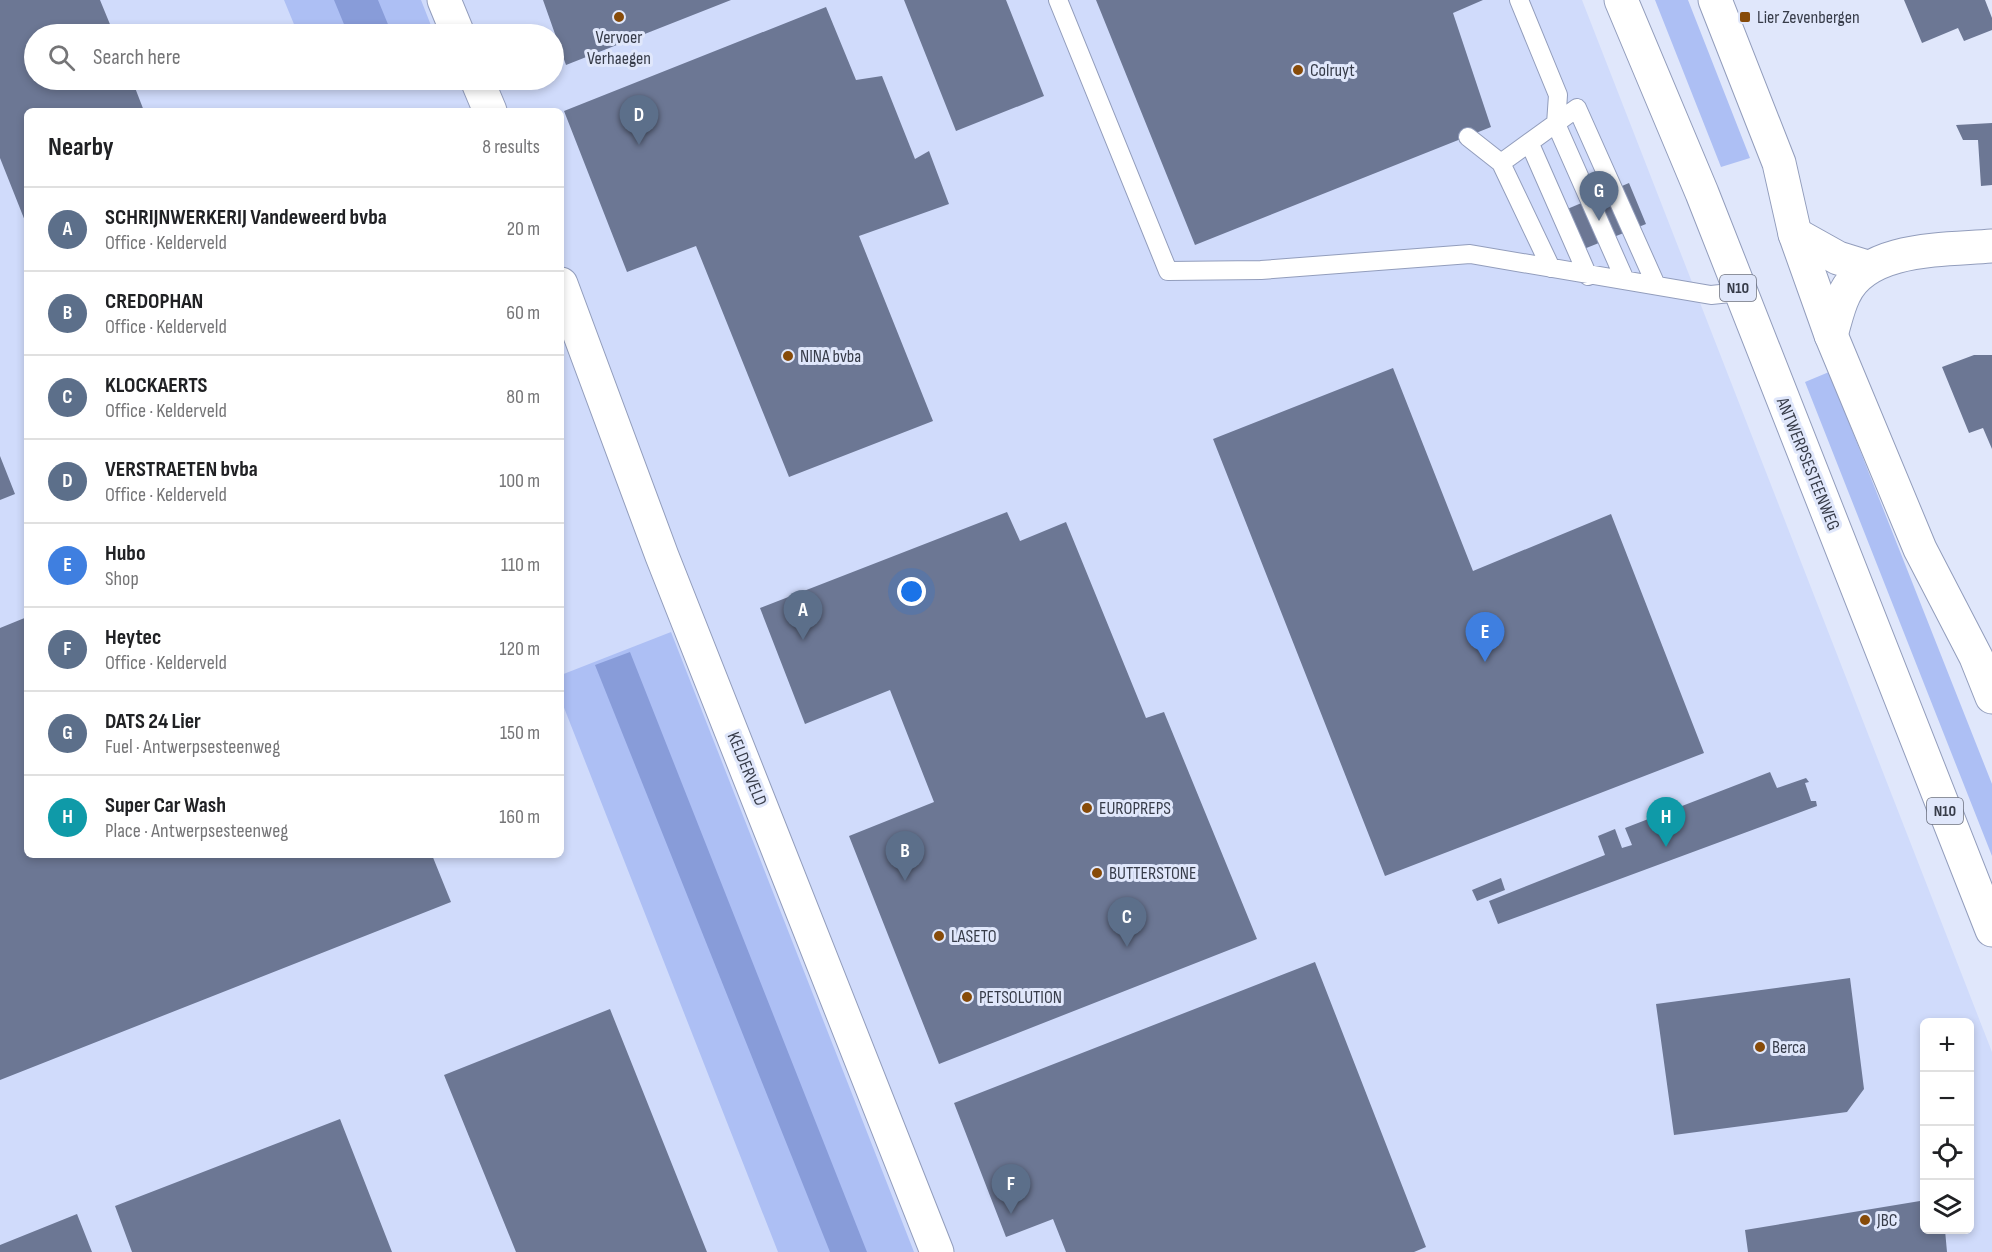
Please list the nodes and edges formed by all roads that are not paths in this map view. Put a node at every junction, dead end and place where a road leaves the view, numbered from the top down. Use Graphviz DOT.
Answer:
graph roads {
  1 [pos="444,0"];
  2 [pos="1058,0"];
  3 [pos="1519,0"];
  4 [pos="1621,0"];
  5 [pos="1715,0"];
  6 [pos="454,24"];
  7 [pos="481,90"];
  8 [pos="489,108"];
  9 [pos="1556,124"];
  10 [pos="1468,137"];
  11 [pos="1530,144"];
  12 [pos="1501,163"];
  13 [pos="1795,234"];
  14 [pos="1992,246"];
  15 [pos="1867,267"];
  16 [pos="1551,268"];
  17 [pos="1588,276"];
  18 [pos="1625,280"];
  19 [pos="1656,285"];
  20 [pos="564,292"];
  21 [pos="1740,292"];
  22 [pos="1831,335"];
  23 [pos="1992,697"];
  24 [pos="1992,930"];
  25 [pos="938,1252"];
  1 -- 6 [label="main road"];
  2 -- 16 [label="lane"];
  3 -- 9 [label="lane"];
  4 -- 21 [label="main road, ANTWERPSESTEENWEG / N10"];
  5 -- 13 [label="main road"];
  7 -- 8 [label="main road"];
  9 -- 11 [label="lane"];
  9 -- 18 [label="lane"];
  9 -- 19 [label="lane"];
  10 -- 12 [label="lane"];
  11 -- 12 [label="lane"];
  11 -- 17 [label="lane"];
  12 -- 16 [label="lane"];
  13 -- 15 [label="main road"];
  13 -- 22 [label="main road"];
  14 -- 15 [label="main road"];
  15 -- 22 [label="main road"];
  16 -- 17 [label="lane"];
  17 -- 18 [label="lane"];
  18 -- 19 [label="lane"];
  19 -- 21 [label="lane"];
  20 -- 25 [label="main road, KELDERVELD"];
  21 -- 24 [label="main road, ANTWERPSESTEENWEG / N10"];
  22 -- 23 [label="main road"];
}
